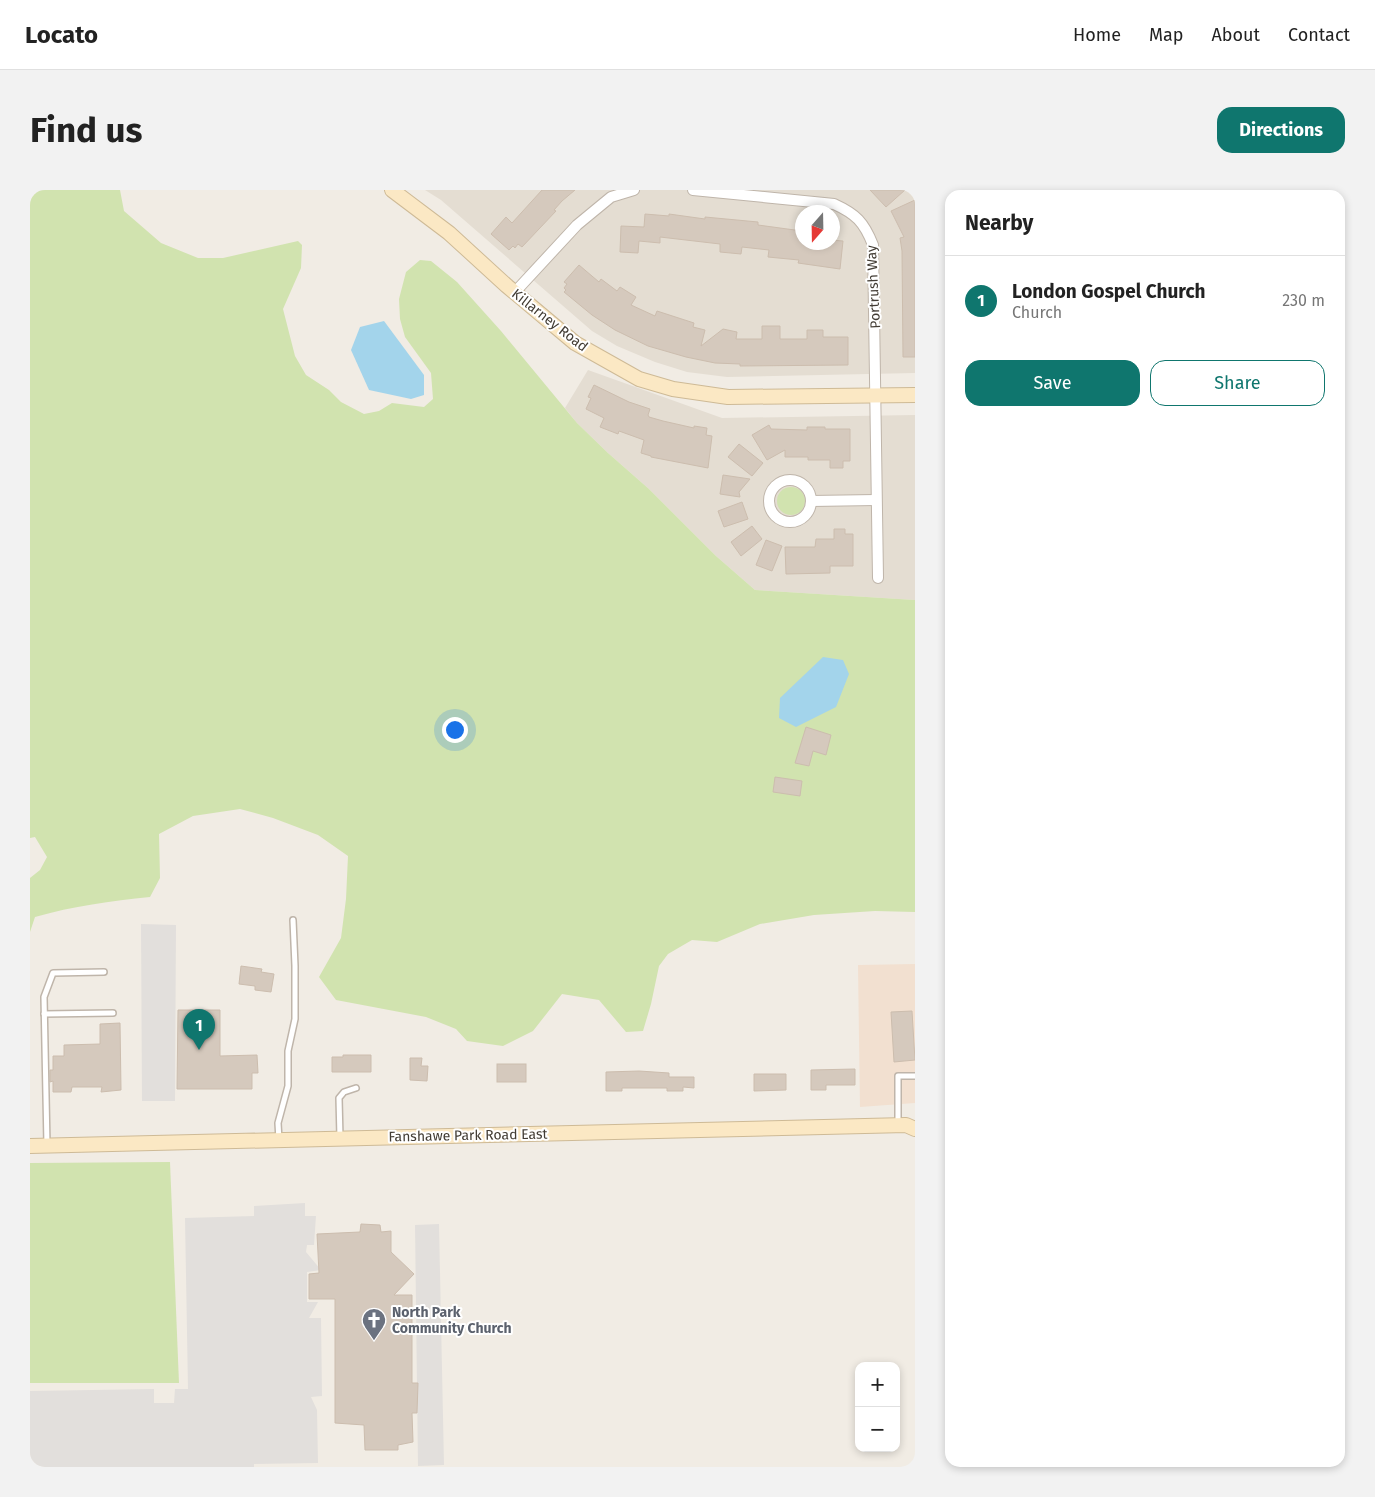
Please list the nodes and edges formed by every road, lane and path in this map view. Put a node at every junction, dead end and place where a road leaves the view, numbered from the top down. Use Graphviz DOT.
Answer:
graph roads {
  1 [pos="392,190"];
  2 [pos="634,190"];
  3 [pos="693,190"];
  4 [pos="515,292"];
  5 [pos="876,395"];
  6 [pos="915,395"];
  7 [pos="876,500"];
  8 [pos="811,501"];
  9 [pos="878,578"];
  10 [pos="293,920"];
  11 [pos="104,972"];
  12 [pos="113,1013"];
  13 [pos="44,1014"];
  14 [pos="915,1076"];
  15 [pos="356,1088"];
  16 [pos="909,1125"];
  17 [pos="340,1138"];
  18 [pos="279,1140"];
  19 [pos="30,1146"];
  20 [pos="47,1146"];
  1 -- 4 [label="main road, Killarney Road"];
  2 -- 4 [label="street"];
  3 -- 5 [label="street, Portrush Way"];
  4 -- 5 [label="main road, Killarney Road"];
  5 -- 6 [label="main road, Killarney Road"];
  5 -- 7 [label="street, Portrush Way"];
  7 -- 8 [label="street"];
  7 -- 9 [label="street, Portrush Way"];
  8 -- 8 [label="street"];
  10 -- 18 [label="lane"];
  11 -- 13 [label="lane"];
  12 -- 13 [label="lane"];
  13 -- 20 [label="lane"];
  14 -- 16 [label="lane"];
  15 -- 17 [label="lane"];
  16 -- 17 [label="main road, Fanshawe Park Road East"];
  17 -- 18 [label="main road, Fanshawe Park Road East"];
  18 -- 20 [label="main road, Fanshawe Park Road East"];
  19 -- 20 [label="main road, Fanshawe Park Road East"];
}
